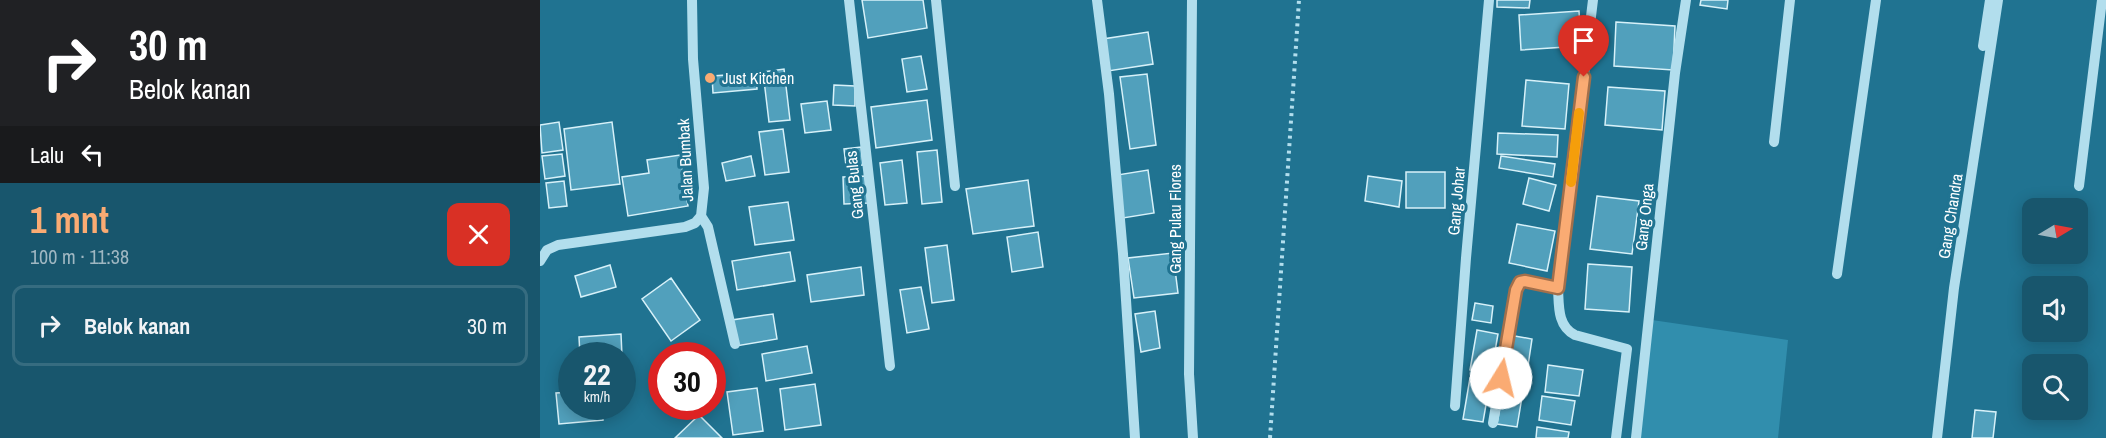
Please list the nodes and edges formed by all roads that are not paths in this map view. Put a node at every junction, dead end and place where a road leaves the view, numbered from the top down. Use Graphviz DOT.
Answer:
graph roads {
  1 [pos="692,0"];
  2 [pos="849,0"];
  3 [pos="936,0"];
  4 [pos="1097,0"];
  5 [pos="1192,0"];
  6 [pos="1489,0"];
  7 [pos="1593,0"];
  8 [pos="1686,0"];
  9 [pos="1790,0"];
  10 [pos="1876,0"];
  11 [pos="1990,0"];
  12 [pos="1998,0"];
  13 [pos="2102,0"];
  14 [pos="1983,46"];
  15 [pos="1774,142"];
  16 [pos="955,186"];
  17 [pos="2079,186"];
  18 [pos="701,216"];
  19 [pos="544,250"];
  20 [pos="540,261"];
  21 [pos="1837,274"];
  22 [pos="1558,288"];
  23 [pos="735,344"];
  24 [pos="890,366"];
  25 [pos="1455,406"];
  26 [pos="1493,423"];
  27 [pos="1135,438"];
  28 [pos="1193,438"];
  29 [pos="1616,438"];
  30 [pos="1636,438"];
  31 [pos="1937,438"];
  1 -- 18 [label="street, Jalan Bumbak"];
  2 -- 24 [label="street, Gang Bulas"];
  3 -- 16 [label="street"];
  4 -- 27 [label="street"];
  5 -- 28 [label="street, Gang Pulau Flores"];
  6 -- 25 [label="street, Gang Johar"];
  7 -- 22 [label="street"];
  8 -- 30 [label="street, Gang Onga"];
  9 -- 15 [label="street"];
  10 -- 21 [label="street"];
  11 -- 14 [label="street"];
  12 -- 31 [label="street, Gang Chandra"];
  13 -- 17 [label="street"];
  18 -- 19 [label="street, Jalan Bumbak"];
  18 -- 23 [label="street"];
  19 -- 20 [label="street, Jalan Bumbak"];
  22 -- 26 [label="street"];
  22 -- 29 [label="street"];
}
